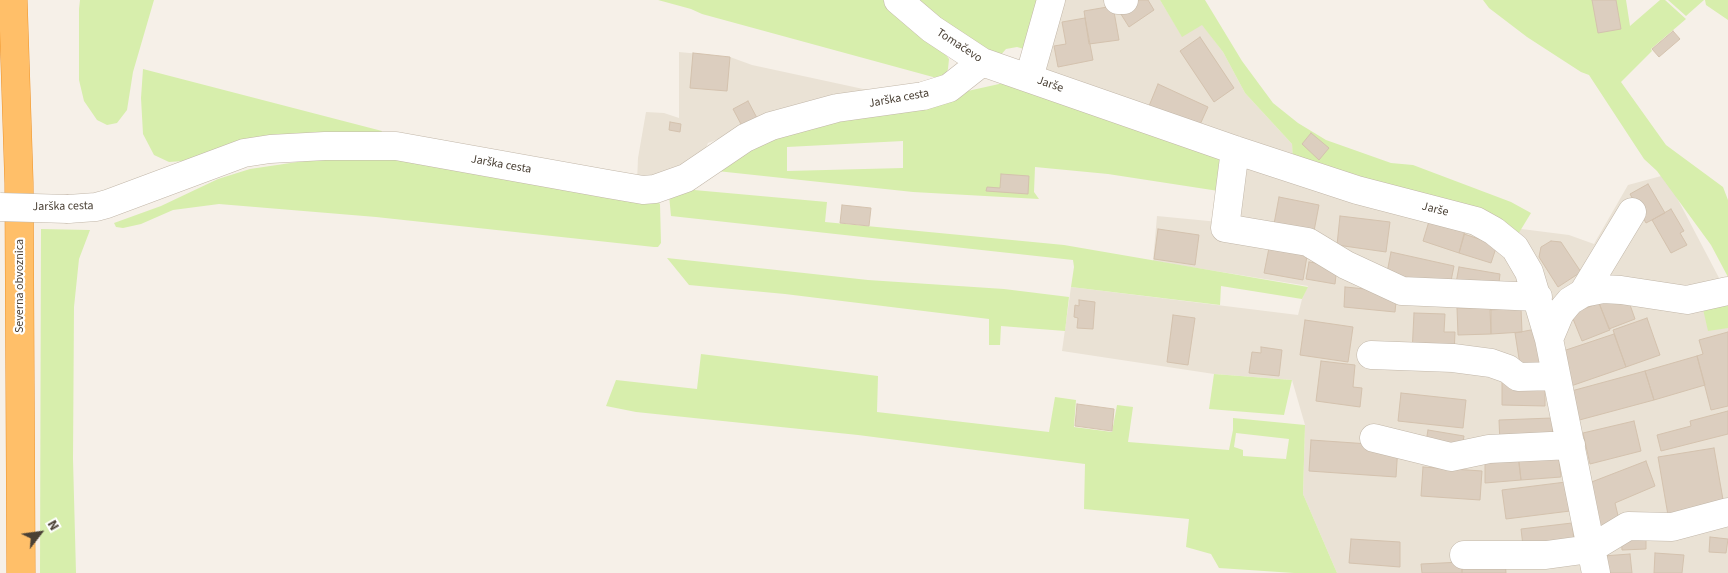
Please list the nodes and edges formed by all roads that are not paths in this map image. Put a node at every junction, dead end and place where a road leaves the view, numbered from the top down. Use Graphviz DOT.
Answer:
graph roads {
  1 [pos="13,0"];
  2 [pos="898,0"];
  3 [pos="1051,0"];
  4 [pos="1118,0"];
  5 [pos="1124,0"];
  6 [pos="982,62"];
  7 [pos="1029,78"];
  8 [pos="1234,150"];
  9 [pos="0,207"];
  10 [pos="1632,212"];
  11 [pos="1728,291"];
  12 [pos="1584,293"];
  13 [pos="1538,297"];
  14 [pos="1549,339"];
  15 [pos="1371,355"];
  16 [pos="1556,376"];
  17 [pos="1374,438"];
  18 [pos="1571,445"];
  19 [pos="1728,512"];
  20 [pos="1464,555"];
  21 [pos="1593,561"];
  22 [pos="21,573"];
  1 -- 22 [label="highway, Severna obvoznica"];
  2 -- 6 [label="street, Tomačevo"];
  3 -- 7 [label="street"];
  4 -- 5 [label="street"];
  6 -- 7 [label="street, Tomačevo"];
  6 -- 9 [label="street, Jarška cesta, bridge"];
  7 -- 8 [label="street, Jarše"];
  8 -- 13 [label="street, Jarše"];
  8 -- 13 [label="street"];
  10 -- 12 [label="street"];
  11 -- 12 [label="street"];
  12 -- 14 [label="street"];
  13 -- 14 [label="street, Jarše"];
  14 -- 16 [label="street, Jarše"];
  15 -- 16 [label="street"];
  16 -- 18 [label="street, Jarše"];
  17 -- 18 [label="street"];
  18 -- 21 [label="street, Jarše"];
  19 -- 21 [label="street"];
  20 -- 21 [label="street"];
}
